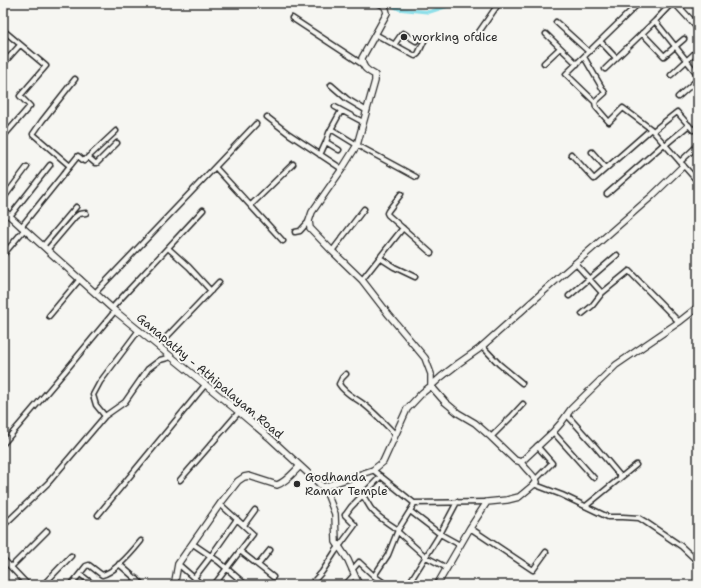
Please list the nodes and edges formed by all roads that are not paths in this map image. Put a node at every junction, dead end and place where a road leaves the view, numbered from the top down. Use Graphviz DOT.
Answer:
graph roads {
  1 [pos="379,3"];
  2 [pos="498,3"];
  3 [pos="639,3"];
  4 [pos="673,3"];
  5 [pos="292,18"];
  6 [pos="655,20"];
  7 [pos="556,22"];
  8 [pos="698,28"];
  9 [pos="3,30"];
  10 [pos="479,32"];
  11 [pos="642,33"];
  12 [pos="375,34"];
  13 [pos="546,34"];
  14 [pos="426,37"];
  15 [pos="684,39"];
  16 [pos="416,41"];
  17 [pos="600,41"];
  18 [pos="20,45"];
  19 [pos="394,45"];
  20 [pos="676,46"];
  21 [pos="560,48"];
  22 [pos="697,51"];
  23 [pos="589,52"];
  24 [pos="584,57"];
  25 [pos="616,58"];
  26 [pos="687,61"];
  27 [pos="544,63"];
  28 [pos="3,64"];
  29 [pos="362,64"];
  30 [pos="576,64"];
  31 [pos="605,69"];
  32 [pos="671,75"];
  33 [pos="698,75"];
  34 [pos="75,79"];
  35 [pos="698,79"];
  36 [pos="331,85"];
  37 [pos="678,97"];
  38 [pos="595,102"];
  39 [pos="335,107"];
  40 [pos="367,110"];
  41 [pos="341,111"];
  42 [pos="267,117"];
  43 [pos="363,122"];
  44 [pos="256,124"];
  45 [pos="689,125"];
  46 [pos="698,126"];
  47 [pos="331,129"];
  48 [pos="652,130"];
  49 [pos="116,131"];
  50 [pos="3,136"];
  51 [pos="326,142"];
  52 [pos="117,143"];
  53 [pos="665,144"];
  54 [pos="357,145"];
  55 [pos="698,145"];
  56 [pos="339,150"];
  57 [pos="592,152"];
  58 [pos="571,154"];
  59 [pos="320,155"];
  60 [pos="88,158"];
  61 [pos="294,164"];
  62 [pos="681,164"];
  63 [pos="50,165"];
  64 [pos="70,166"];
  65 [pos="27,167"];
  66 [pos="215,167"];
  67 [pos="606,168"];
  68 [pos="342,169"];
  69 [pos="416,177"];
  70 [pos="698,182"];
  71 [pos="401,194"];
  72 [pos="607,194"];
  73 [pos="3,199"];
  74 [pos="251,206"];
  75 [pos="76,207"];
  76 [pos="364,209"];
  77 [pos="3,210"];
  78 [pos="203,210"];
  79 [pos="86,213"];
  80 [pos="10,216"];
  81 [pos="309,221"];
  82 [pos="23,228"];
  83 [pos="403,228"];
  84 [pos="295,232"];
  85 [pos="283,241"];
  86 [pos="45,248"];
  87 [pos="168,248"];
  88 [pos="332,251"];
  89 [pos="431,253"];
  90 [pos="3,255"];
  91 [pos="617,255"];
  92 [pos="380,258"];
  93 [pos="575,263"];
  94 [pos="415,277"];
  95 [pos="589,278"];
  96 [pos="80,279"];
  97 [pos="362,280"];
  98 [pos="219,282"];
  99 [pos="211,291"];
  100 [pos="95,293"];
  101 [pos="602,293"];
  102 [pos="569,296"];
  103 [pos="698,307"];
  104 [pos="113,309"];
  105 [pos="582,314"];
  106 [pos="50,316"];
  107 [pos="679,322"];
  108 [pos="139,330"];
  109 [pos="158,346"];
  110 [pos="482,346"];
  111 [pos="171,357"];
  112 [pos="346,374"];
  113 [pos="522,383"];
  114 [pos="205,385"];
  115 [pos="431,386"];
  116 [pos="523,404"];
  117 [pos="239,412"];
  118 [pos="567,415"];
  119 [pos="105,416"];
  120 [pos="553,432"];
  121 [pos="395,434"];
  122 [pos="491,437"];
  123 [pos="3,444"];
  124 [pos="537,446"];
  125 [pos="521,462"];
  126 [pos="636,465"];
  127 [pos="300,466"];
  128 [pos="373,470"];
  129 [pos="381,476"];
  130 [pos="621,477"];
  131 [pos="594,478"];
  132 [pos="180,480"];
  133 [pos="534,482"];
  134 [pos="323,486"];
  135 [pos="362,495"];
  136 [pos="457,502"];
  137 [pos="487,502"];
  138 [pos="414,503"];
  139 [pos="220,504"];
  140 [pos="586,506"];
  141 [pos="255,510"];
  142 [pos="410,511"];
  143 [pos="98,515"];
  144 [pos="237,519"];
  145 [pos="244,525"];
  146 [pos="3,526"];
  147 [pos="470,528"];
  148 [pos="47,531"];
  149 [pos="398,531"];
  150 [pos="440,534"];
  151 [pos="141,541"];
  152 [pos="193,544"];
  153 [pos="460,545"];
  154 [pos="339,547"];
  155 [pos="270,550"];
  156 [pos="240,551"];
  157 [pos="546,552"];
  158 [pos="71,556"];
  159 [pos="211,556"];
  160 [pos="426,556"];
  161 [pos="3,560"];
  162 [pos="698,562"];
  163 [pos="119,564"];
  164 [pos="178,564"];
  165 [pos="258,565"];
  166 [pos="11,567"];
  167 [pos="447,568"];
  168 [pos="226,569"];
  169 [pos="353,572"];
  170 [pos="80,574"];
  171 [pos="374,576"];
  172 [pos="273,577"];
  173 [pos="194,578"];
  174 [pos="137,579"];
  175 [pos="313,582"];
  176 [pos="28,585"];
  177 [pos="43,585"];
  178 [pos="71,585"];
  179 [pos="94,585"];
  180 [pos="132,585"];
  181 [pos="143,585"];
  182 [pos="176,585"];
  183 [pos="202,585"];
  184 [pos="214,585"];
  185 [pos="245,585"];
  186 [pos="345,585"];
  187 [pos="359,585"];
  188 [pos="387,585"];
  189 [pos="408,585"];
  190 [pos="437,585"];
  1 -- 12 [label="street"];
  2 -- 10 [label="street"];
  3 -- 17 [label="street"];
  4 -- 6 [label="street"];
  4 -- 8 [label="street"];
  5 -- 29 [label="street"];
  6 -- 11 [label="street"];
  6 -- 20 [label="street"];
  7 -- 23 [label="street"];
  9 -- 18 [label="street"];
  11 -- 20 [label="street"];
  11 -- 25 [label="street"];
  12 -- 19 [label="street"];
  12 -- 29 [label="street"];
  13 -- 21 [label="street"];
  14 -- 19 [label="street"];
  15 -- 20 [label="street"];
  16 -- 19 [label="street"];
  17 -- 23 [label="street"];
  17 -- 25 [label="street"];
  18 -- 28 [label="street"];
  18 -- 50 [label="street"];
  20 -- 26 [label="street"];
  21 -- 27 [label="street"];
  21 -- 30 [label="street"];
  22 -- 26 [label="street"];
  23 -- 24 [label="street"];
  24 -- 30 [label="street"];
  24 -- 38 [label="street"];
  25 -- 31 [label="street"];
  26 -- 32 [label="street"];
  26 -- 33 [label="street"];
  29 -- 40 [label="street"];
  30 -- 38 [label="street"];
  34 -- 64 [label="street"];
  35 -- 37 [label="street"];
  36 -- 40 [label="street"];
  38 -- 48 [label="street"];
  39 -- 41 [label="street"];
  40 -- 43 [label="street"];
  41 -- 43 [label="street"];
  41 -- 47 [label="street"];
  42 -- 59 [label="street"];
  43 -- 54 [label="street"];
  44 -- 66 [label="street"];
  45 -- 46 [label="street"];
  45 -- 48 [label="street"];
  45 -- 53 [label="street"];
  47 -- 51 [label="street"];
  47 -- 54 [label="street"];
  48 -- 53 [label="street"];
  48 -- 67 [label="street"];
  49 -- 60 [label="street"];
  51 -- 56 [label="street"];
  51 -- 59 [label="street"];
  52 -- 60 [label="street"];
  53 -- 62 [label="street"];
  53 -- 72 [label="street"];
  54 -- 68 [label="street"];
  54 -- 69 [label="street"];
  55 -- 62 [label="street"];
  57 -- 67 [label="street"];
  58 -- 67 [label="street"];
  59 -- 68 [label="street"];
  60 -- 64 [label="street"];
  61 -- 74 [label="street"];
  62 -- 70 [label="street"];
  62 -- 93 [label="street"];
  63 -- 80 [label="street"];
  64 -- 82 [label="street"];
  65 -- 73 [label="street"];
  66 -- 74 [label="street"];
  66 -- 100 [label="street"];
  68 -- 81 [label="street"];
  71 -- 83 [label="street"];
  74 -- 85 [label="street"];
  75 -- 86 [label="street"];
  76 -- 88 [label="street"];
  77 -- 80 [label="street, Ganapathy - Athipalayam Road"];
  78 -- 87 [label="street"];
  79 -- 86 [label="street"];
  80 -- 82 [label="street, Ganapathy - Athipalayam Road"];
  81 -- 84 [label="street"];
  81 -- 88 [label="street"];
  82 -- 86 [label="street, Ganapathy - Athipalayam Road"];
  82 -- 90 [label="street"];
  83 -- 89 [label="street"];
  83 -- 92 [label="street"];
  86 -- 96 [label="street, Ganapathy - Athipalayam Road"];
  87 -- 99 [label="street"];
  87 -- 104 [label="street"];
  88 -- 97 [label="street"];
  91 -- 95 [label="street"];
  92 -- 94 [label="street"];
  92 -- 97 [label="street"];
  93 -- 95 [label="street"];
  93 -- 110 [label="street"];
  95 -- 101 [label="street"];
  95 -- 102 [label="street"];
  96 -- 100 [label="street, Ganapathy - Athipalayam Road"];
  96 -- 106 [label="street"];
  97 -- 115 [label="street"];
  98 -- 99 [label="street"];
  99 -- 109 [label="street"];
  100 -- 104 [label="street, Ganapathy - Athipalayam Road"];
  101 -- 105 [label="street"];
  101 -- 107 [label="street"];
  103 -- 107 [label="street"];
  104 -- 108 [label="street, Ganapathy - Athipalayam Road"];
  104 -- 123 [label="street"];
  107 -- 118 [label="street"];
  108 -- 109 [label="street, Ganapathy - Athipalayam Road"];
  108 -- 119 [label="street"];
  109 -- 111 [label="street, Ganapathy - Athipalayam Road"];
  110 -- 113 [label="street"];
  110 -- 115 [label="street"];
  111 -- 114 [label="street, Ganapathy - Athipalayam Road"];
  111 -- 119 [label="street"];
  112 -- 121 [label="street"];
  114 -- 117 [label="street, Ganapathy - Athipalayam Road"];
  114 -- 143 [label="street"];
  115 -- 121 [label="street"];
  115 -- 122 [label="street"];
  116 -- 122 [label="street"];
  117 -- 127 [label="street, Ganapathy - Athipalayam Road"];
  117 -- 132 [label="street"];
  118 -- 120 [label="street"];
  118 -- 130 [label="street"];
  119 -- 146 [label="street"];
  120 -- 124 [label="street"];
  120 -- 131 [label="street"];
  121 -- 128 [label="street"];
  122 -- 125 [label="street"];
  124 -- 125 [label="street"];
  124 -- 133 [label="street"];
  125 -- 133 [label="street"];
  126 -- 130 [label="street"];
  127 -- 134 [label="street, Ganapathy - Athipalayam Road"];
  127 -- 139 [label="street"];
  128 -- 129 [label="street"];
  128 -- 134 [label="street"];
  129 -- 135 [label="street"];
  129 -- 138 [label="street"];
  130 -- 140 [label="street"];
  133 -- 137 [label="street"];
  133 -- 140 [label="street"];
  134 -- 154 [label="street, Ganapathy - Athipalayam Road"];
  135 -- 149 [label="street"];
  135 -- 154 [label="street"];
  136 -- 137 [label="street"];
  136 -- 138 [label="street"];
  136 -- 150 [label="street"];
  137 -- 147 [label="street"];
  138 -- 142 [label="street"];
  139 -- 144 [label="street"];
  139 -- 152 [label="street"];
  140 -- 162 [label="street"];
  141 -- 145 [label="street"];
  142 -- 149 [label="street"];
  142 -- 150 [label="street"];
  144 -- 145 [label="street"];
  144 -- 159 [label="street"];
  145 -- 156 [label="street"];
  147 -- 153 [label="street"];
  147 -- 157 [label="street"];
  148 -- 166 [label="street"];
  149 -- 160 [label="street"];
  149 -- 171 [label="street"];
  150 -- 153 [label="street"];
  150 -- 160 [label="street"];
  151 -- 163 [label="street"];
  152 -- 159 [label="street"];
  152 -- 164 [label="street"];
  153 -- 167 [label="street"];
  154 -- 169 [label="street, Ganapathy - Athipalayam Road"];
  154 -- 175 [label="street"];
  155 -- 165 [label="street"];
  156 -- 165 [label="street"];
  156 -- 168 [label="street"];
  158 -- 177 [label="street"];
  159 -- 168 [label="street"];
  159 -- 173 [label="street"];
  160 -- 167 [label="street"];
  160 -- 189 [label="street"];
  161 -- 166 [label="street"];
  163 -- 170 [label="street"];
  163 -- 174 [label="street"];
  164 -- 173 [label="street"];
  164 -- 182 [label="street"];
  165 -- 172 [label="street"];
  166 -- 176 [label="street"];
  167 -- 190 [label="street"];
  168 -- 184 [label="street"];
  168 -- 185 [label="street"];
  169 -- 171 [label="street"];
  169 -- 186 [label="street"];
  169 -- 187 [label="street, Ganapathy - Athipalayam Road"];
  170 -- 178 [label="street"];
  170 -- 179 [label="street"];
  171 -- 188 [label="street"];
  173 -- 183 [label="street"];
  174 -- 180 [label="street"];
  174 -- 181 [label="street"];
}
